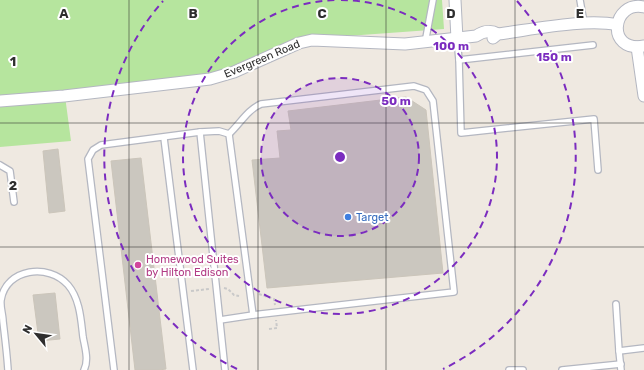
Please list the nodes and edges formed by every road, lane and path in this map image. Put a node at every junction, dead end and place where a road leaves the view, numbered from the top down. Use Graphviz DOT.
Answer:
graph roads {
  1 [pos="434,0"];
  2 [pos="455,0"];
  3 [pos="580,0"];
  4 [pos="644,7"];
  5 [pos="584,24"];
  6 [pos="616,25"];
  7 [pos="457,39"];
  8 [pos="424,43"];
  9 [pos="593,45"];
  10 [pos="641,46"];
  11 [pos="459,60"];
  12 [pos="643,82"];
  13 [pos="644,96"];
  14 [pos="0,101"];
  15 [pos="200,132"];
  16 [pos="229,134"];
  17 [pos="164,138"];
  18 [pos="0,165"];
  19 [pos="598,170"];
  20 [pos="14,202"];
  21 [pos="223,288"];
  22 [pos="210,289"];
  23 [pos="191,291"];
  24 [pos="259,294"];
  25 [pos="240,296"];
  26 [pos="274,299"];
  27 [pos="616,304"];
  28 [pos="253,315"];
  29 [pos="220,320"];
  30 [pos="644,348"];
  31 [pos="619,351"];
  32 [pos="621,367"];
  33 [pos="8,370"];
  34 [pos="84,370"];
  35 [pos="114,370"];
  36 [pos="193,370"];
  37 [pos="225,370"];
  38 [pos="509,370"];
  39 [pos="523,370"];
  40 [pos="562,370"];
  1 -- 8 [label="lane"];
  2 -- 7 [label="street"];
  3 -- 5 [label="lane"];
  4 -- 6 [label="street"];
  5 -- 6 [label="street, Evergreen Road"];
  5 -- 7 [label="street, Evergreen Road"];
  6 -- 10 [label="street"];
  7 -- 8 [label="street, Evergreen Road"];
  7 -- 11 [label="lane"];
  8 -- 14 [label="street, Evergreen Road"];
  9 -- 11 [label="lane"];
  10 -- 12 [label="street"];
  11 -- 19 [label="lane"];
  12 -- 13 [label="street"];
  15 -- 16 [label="lane"];
  15 -- 17 [label="lane"];
  15 -- 29 [label="lane"];
  16 -- 28 [label="lane"];
  16 -- 28 [label="lane"];
  17 -- 35 [label="lane"];
  17 -- 36 [label="lane"];
  18 -- 20 [label="lane"];
  21 -- 25 [label="path"];
  22 -- 23 [label="path"];
  24 -- 26 [label="path"];
  27 -- 31 [label="lane"];
  28 -- 29 [label="lane"];
  29 -- 37 [label="lane"];
  30 -- 31 [label="lane"];
  31 -- 32 [label="lane"];
  32 -- 40 [label="lane"];
  33 -- 34 [label="lane"];
  38 -- 39 [label="lane"];
}
